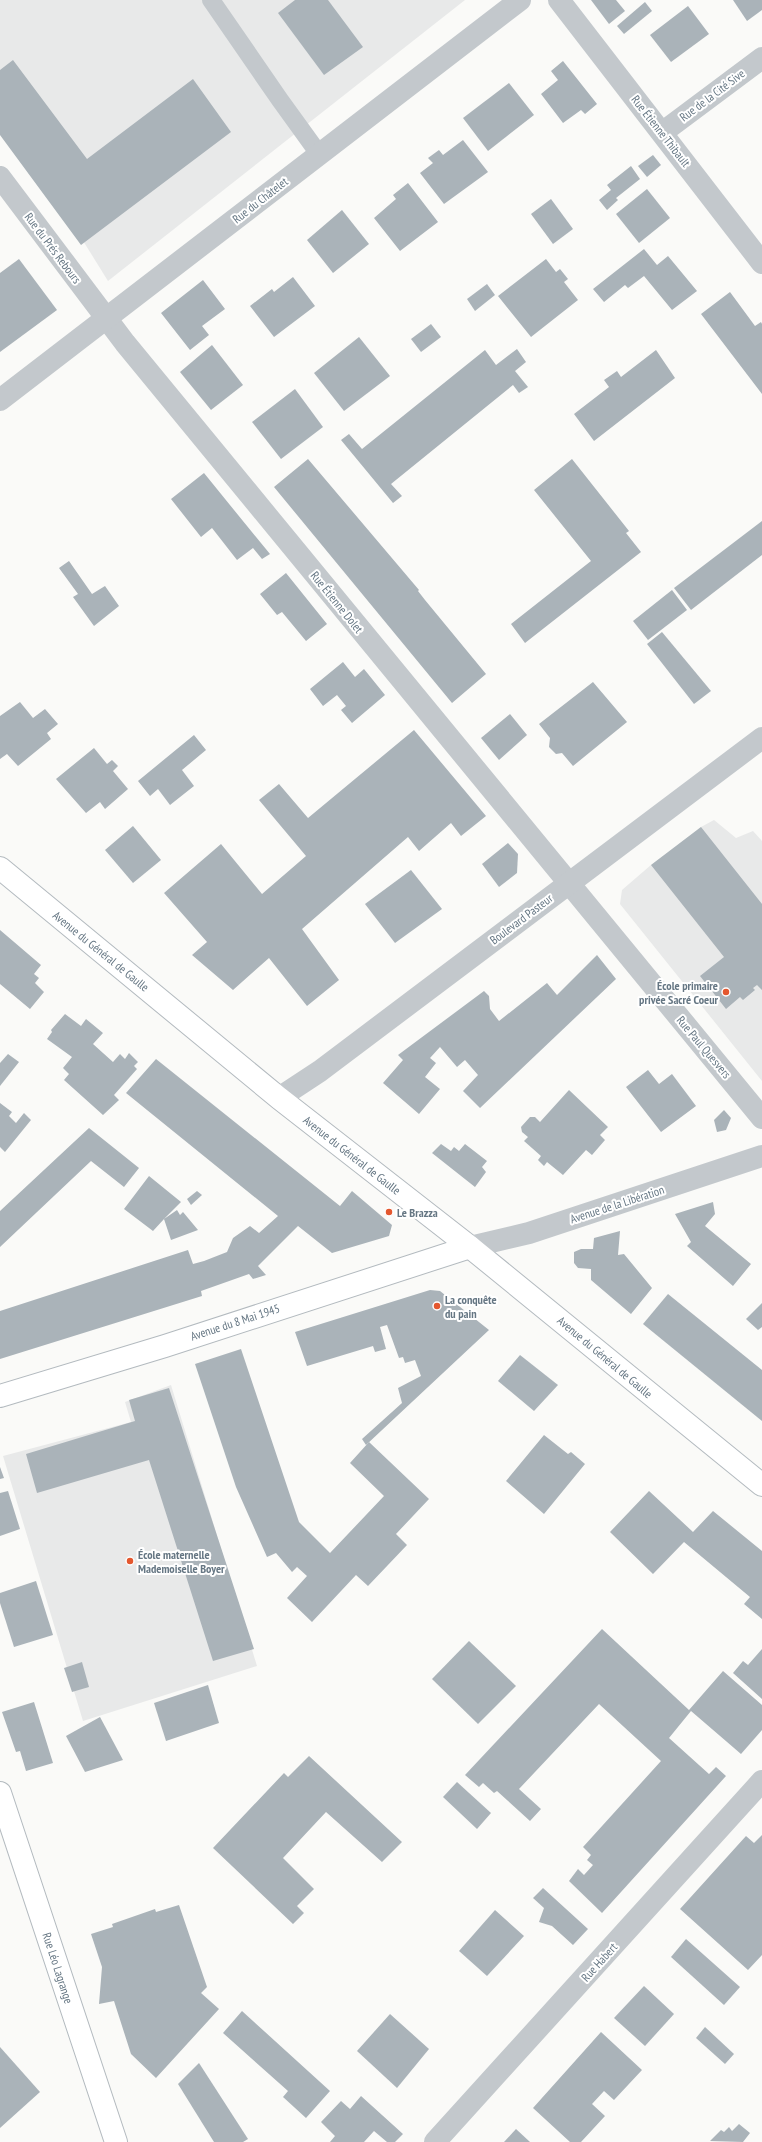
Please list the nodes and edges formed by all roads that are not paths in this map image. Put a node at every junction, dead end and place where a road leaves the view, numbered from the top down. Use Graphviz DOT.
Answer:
graph roads {
  1 [pos="211,0"];
  2 [pos="520,0"];
  3 [pos="559,0"];
  4 [pos="762,58"];
  5 [pos="663,132"];
  6 [pos="319,154"];
  7 [pos="0,177"];
  8 [pos="762,263"];
  9 [pos="106,319"];
  10 [pos="0,400"];
  11 [pos="762,738"];
  12 [pos="0,868"];
  13 [pos="569,884"];
  14 [pos="279,1098"];
  15 [pos="762,1118"];
  16 [pos="762,1156"];
  17 [pos="470,1246"];
  18 [pos="0,1396"];
  19 [pos="762,1485"];
  20 [pos="762,1781"];
  21 [pos="0,1793"];
  22 [pos="116,2142"];
  23 [pos="435,2142"];
  1 -- 6 [label="lane"];
  2 -- 6 [label="street, Rue du Châtelet"];
  3 -- 5 [label="street, Rue Étienne Thibault"];
  4 -- 5 [label="street, Rue de la Cité Sive"];
  5 -- 8 [label="street, Rue Étienne Thibault"];
  6 -- 9 [label="street, Rue du Châtelet"];
  7 -- 9 [label="street, Rue du Prés Rebours"];
  9 -- 10 [label="street, Rue du Châtelet"];
  9 -- 13 [label="street, Rue Étienne Dolet"];
  11 -- 13 [label="street, Boulevard Pasteur"];
  12 -- 14 [label="main road, Avenue du Général de Gaulle"];
  13 -- 14 [label="street, Boulevard Pasteur"];
  13 -- 15 [label="street, Rue Paul Quesvers"];
  14 -- 17 [label="main road, Avenue du Général de Gaulle"];
  16 -- 17 [label="street, Avenue de la Libération"];
  17 -- 18 [label="main road, Avenue du 8 Mai 1945"];
  17 -- 19 [label="main road, Avenue du Général de Gaulle"];
  20 -- 23 [label="street, Rue Habert"];
  21 -- 22 [label="main road, Rue Léo Lagrange"];
}
